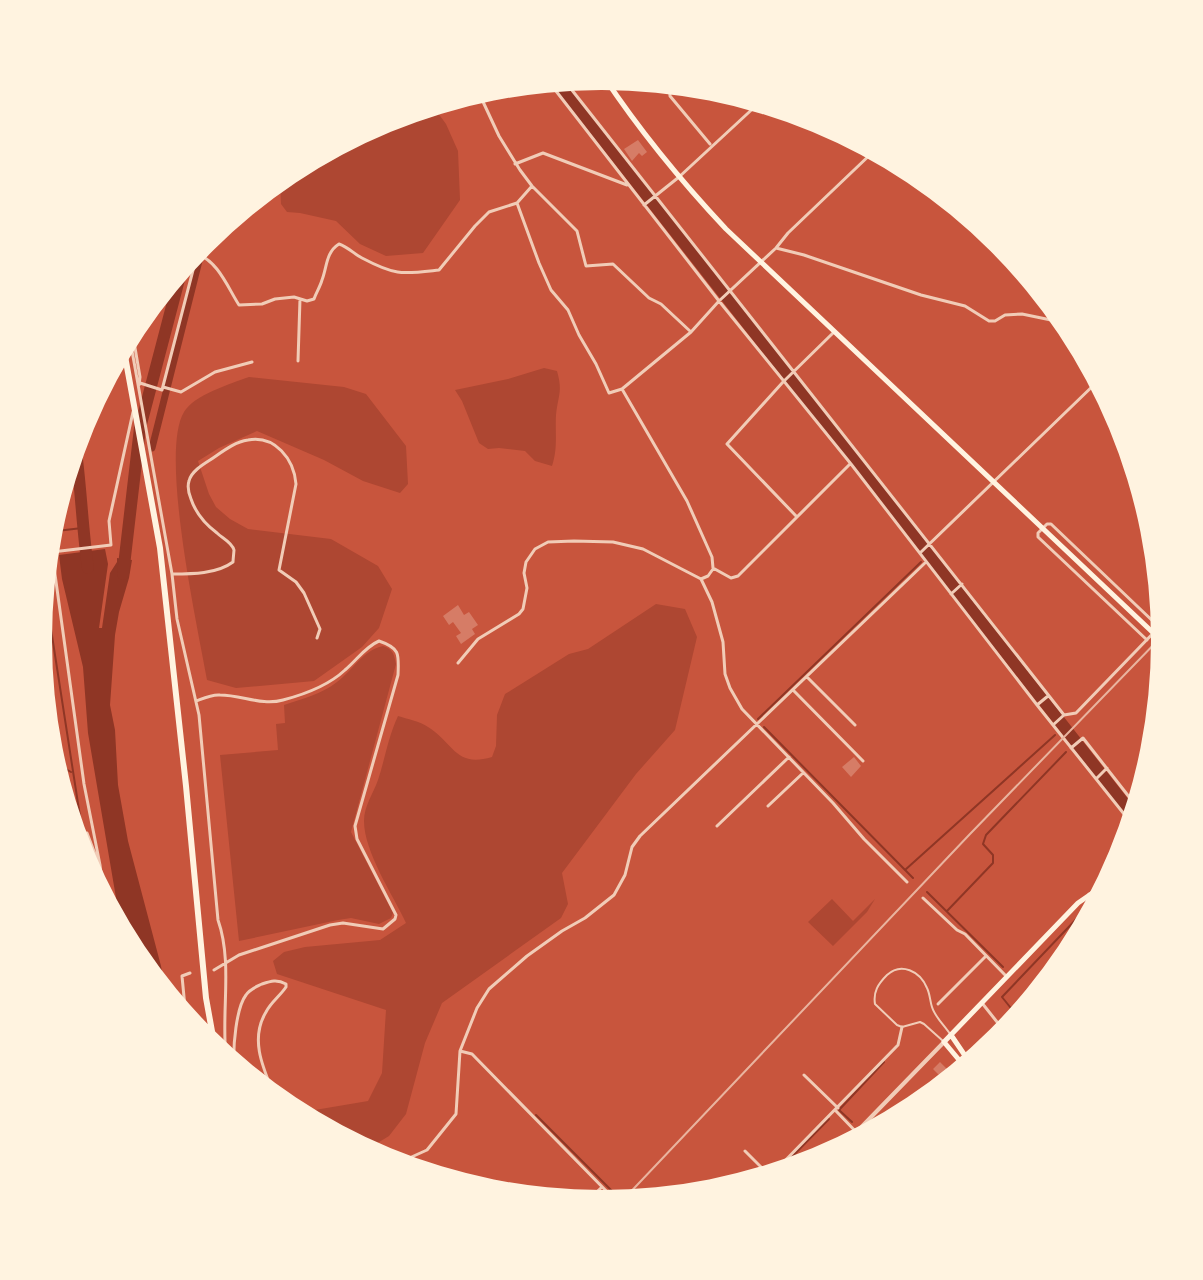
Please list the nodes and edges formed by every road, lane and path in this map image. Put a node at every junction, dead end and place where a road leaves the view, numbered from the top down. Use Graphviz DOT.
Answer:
graph roads {
  1 [pos="613,91"];
  2 [pos="573,92"];
  3 [pos="557,93"];
  4 [pos="670,95"];
  5 [pos="484,103"];
  6 [pos="750,111"];
  7 [pos="711,146"];
  8 [pos="866,159"];
  9 [pos="515,164"];
  10 [pos="679,177"];
  11 [pos="628,185"];
  12 [pos="532,186"];
  13 [pos="654,197"];
  14 [pos="517,203"];
  15 [pos="645,204"];
  16 [pos="776,248"];
  17 [pos="206,258"];
  18 [pos="760,263"];
  19 [pos="193,272"];
  20 [pos="729,292"];
  21 [pos="300,299"];
  22 [pos="720,300"];
  23 [pos="1047,319"];
  24 [pos="691,332"];
  25 [pos="833,333"];
  26 [pos="134,352"];
  27 [pos="133,353"];
  28 [pos="298,361"];
  29 [pos="252,362"];
  30 [pos="127,364"];
  31 [pos="793,373"];
  32 [pos="784,381"];
  33 [pos="141,383"];
  34 [pos="163,388"];
  35 [pos="622,389"];
  36 [pos="1090,389"];
  37 [pos="827,418"];
  38 [pos="820,425"];
  39 [pos="851,464"];
  40 [pos="993,482"];
  41 [pos="797,517"];
  42 [pos="1042,529"];
  43 [pos="930,545"];
  44 [pos="164,547"];
  45 [pos="60,551"];
  46 [pos="921,553"];
  47 [pos="926,562"];
  48 [pos="713,568"];
  49 [pos="172,574"];
  50 [pos="56,579"];
  51 [pos="701,579"];
  52 [pos="961,585"];
  53 [pos="952,593"];
  54 [pos="1150,615"];
  55 [pos="1151,631"];
  56 [pos="1151,636"];
  57 [pos="317,638"];
  58 [pos="1147,640"];
  59 [pos="458,663"];
  60 [pos="807,677"];
  61 [pos="793,690"];
  62 [pos="1047,696"];
  63 [pos="196,701"];
  64 [pos="1038,704"];
  65 [pos="1064,716"];
  66 [pos="757,724"];
  67 [pos="1054,724"];
  68 [pos="855,725"];
  69 [pos="1072,747"];
  70 [pos="789,757"];
  71 [pos="863,761"];
  72 [pos="1106,769"];
  73 [pos="803,772"];
  74 [pos="1097,778"];
  75 [pos="1128,796"];
  76 [pos="768,806"];
  77 [pos="1123,813"];
  78 [pos="717,826"];
  79 [pos="99,862"];
  80 [pos="907,882"];
  81 [pos="1087,896"];
  82 [pos="923,898"];
  83 [pos="986,956"];
  84 [pos="225,964"];
  85 [pos="214,970"];
  86 [pos="190,973"];
  87 [pos="1007,977"];
  88 [pos="184,997"];
  89 [pos="206,998"];
  90 [pos="982,1003"];
  91 [pos="938,1004"];
  92 [pos="997,1022"];
  93 [pos="208,1023"];
  94 [pos="211,1027"];
  95 [pos="902,1027"];
  96 [pos="951,1035"];
  97 [pos="224,1039"];
  98 [pos="944,1042"];
  99 [pos="234,1048"];
  100 [pos="460,1051"];
  101 [pos="963,1053"];
  102 [pos="958,1058"];
  103 [pos="804,1075"];
  104 [pos="267,1076"];
  105 [pos="837,1109"];
  106 [pos="867,1121"];
  107 [pos="853,1129"];
  108 [pos="745,1151"];
  109 [pos="414,1156"];
  110 [pos="789,1156"];
  111 [pos="760,1166"];
  112 [pos="602,1187"];
  113 [pos="599,1190"];
  114 [pos="605,1190"];
  1 -- 10 [label="main road"];
  2 -- 13 [label="street"];
  3 -- 11 [label="street"];
  4 -- 7 [label="street"];
  5 -- 9 [label="street"];
  6 -- 7 [label="street"];
  7 -- 10 [label="street"];
  8 -- 16 [label="street"];
  9 -- 11 [label="street"];
  9 -- 12 [label="street"];
  10 -- 13 [label="street"];
  10 -- 18 [label="main road"];
  11 -- 15 [label="street"];
  12 -- 14 [label="street"];
  12 -- 24 [label="street"];
  13 -- 15 [label="street"];
  13 -- 20 [label="street"];
  14 -- 21 [label="street"];
  14 -- 35 [label="street"];
  15 -- 22 [label="street"];
  16 -- 18 [label="street"];
  16 -- 23 [label="street"];
  17 -- 21 [label="street"];
  18 -- 20 [label="street"];
  18 -- 25 [label="main road"];
  19 -- 34 [label="street"];
  20 -- 22 [label="street"];
  20 -- 31 [label="street"];
  21 -- 28 [label="street"];
  22 -- 24 [label="street"];
  22 -- 32 [label="street"];
  24 -- 35 [label="street"];
  25 -- 31 [label="street"];
  25 -- 40 [label="main road"];
  26 -- 33 [label="street"];
  27 -- 44 [label="street"];
  29 -- 34 [label="street"];
  30 -- 44 [label="highway"];
  31 -- 32 [label="street"];
  31 -- 37 [label="street"];
  32 -- 38 [label="street"];
  32 -- 41 [label="street"];
  33 -- 34 [label="street"];
  33 -- 45 [label="street"];
  35 -- 48 [label="street"];
  36 -- 40 [label="street"];
  37 -- 38 [label="street"];
  37 -- 43 [label="street"];
  38 -- 39 [label="street"];
  39 -- 41 [label="street"];
  39 -- 46 [label="street"];
  40 -- 42 [label="main road"];
  40 -- 43 [label="street"];
  41 -- 48 [label="street"];
  42 -- 54 [label="street"];
  42 -- 55 [label="main road"];
  42 -- 58 [label="street"];
  43 -- 46 [label="street"];
  43 -- 52 [label="street"];
  44 -- 49 [label="street"];
  44 -- 89 [label="highway"];
  46 -- 47 [label="street"];
  47 -- 53 [label="street"];
  47 -- 60 [label="street"];
  48 -- 51 [label="street"];
  49 -- 57 [label="street"];
  49 -- 63 [label="street"];
  50 -- 79 [label="street"];
  51 -- 59 [label="street"];
  51 -- 66 [label="street"];
  52 -- 53 [label="street"];
  52 -- 62 [label="street"];
  53 -- 64 [label="street"];
  56 -- 58 [label="street"];
  58 -- 65 [label="street"];
  60 -- 61 [label="street"];
  60 -- 68 [label="street"];
  61 -- 66 [label="street"];
  61 -- 71 [label="street"];
  62 -- 64 [label="street"];
  62 -- 65 [label="street"];
  63 -- 84 [label="street"];
  63 -- 84 [label="street"];
  64 -- 67 [label="street"];
  65 -- 67 [label="street"];
  66 -- 70 [label="street"];
  66 -- 100 [label="street"];
  67 -- 69 [label="street"];
  69 -- 72 [label="street"];
  69 -- 74 [label="street"];
  70 -- 73 [label="street"];
  70 -- 78 [label="street"];
  72 -- 74 [label="street"];
  72 -- 75 [label="street"];
  73 -- 76 [label="street"];
  73 -- 80 [label="street"];
  74 -- 77 [label="street"];
  81 -- 87 [label="main road"];
  82 -- 83 [label="street"];
  83 -- 87 [label="street"];
  83 -- 91 [label="street"];
  84 -- 85 [label="street"];
  84 -- 97 [label="street"];
  86 -- 88 [label="street"];
  87 -- 90 [label="main road"];
  89 -- 93 [label="highway"];
  89 -- 94 [label="highway"];
  90 -- 92 [label="street"];
  90 -- 96 [label="main road"];
  95 -- 96 [label="lane"];
  95 -- 98 [label="lane"];
  95 -- 105 [label="street"];
  96 -- 98 [label="main road"];
  96 -- 101 [label="main road"];
  98 -- 102 [label="main road"];
  98 -- 106 [label="street"];
  99 -- 104 [label="street"];
  100 -- 109 [label="street"];
  100 -- 112 [label="street"];
  103 -- 105 [label="street"];
  105 -- 107 [label="street"];
  105 -- 110 [label="street"];
  108 -- 111 [label="street"];
  112 -- 113 [label="street"];
  112 -- 114 [label="street"];
}
